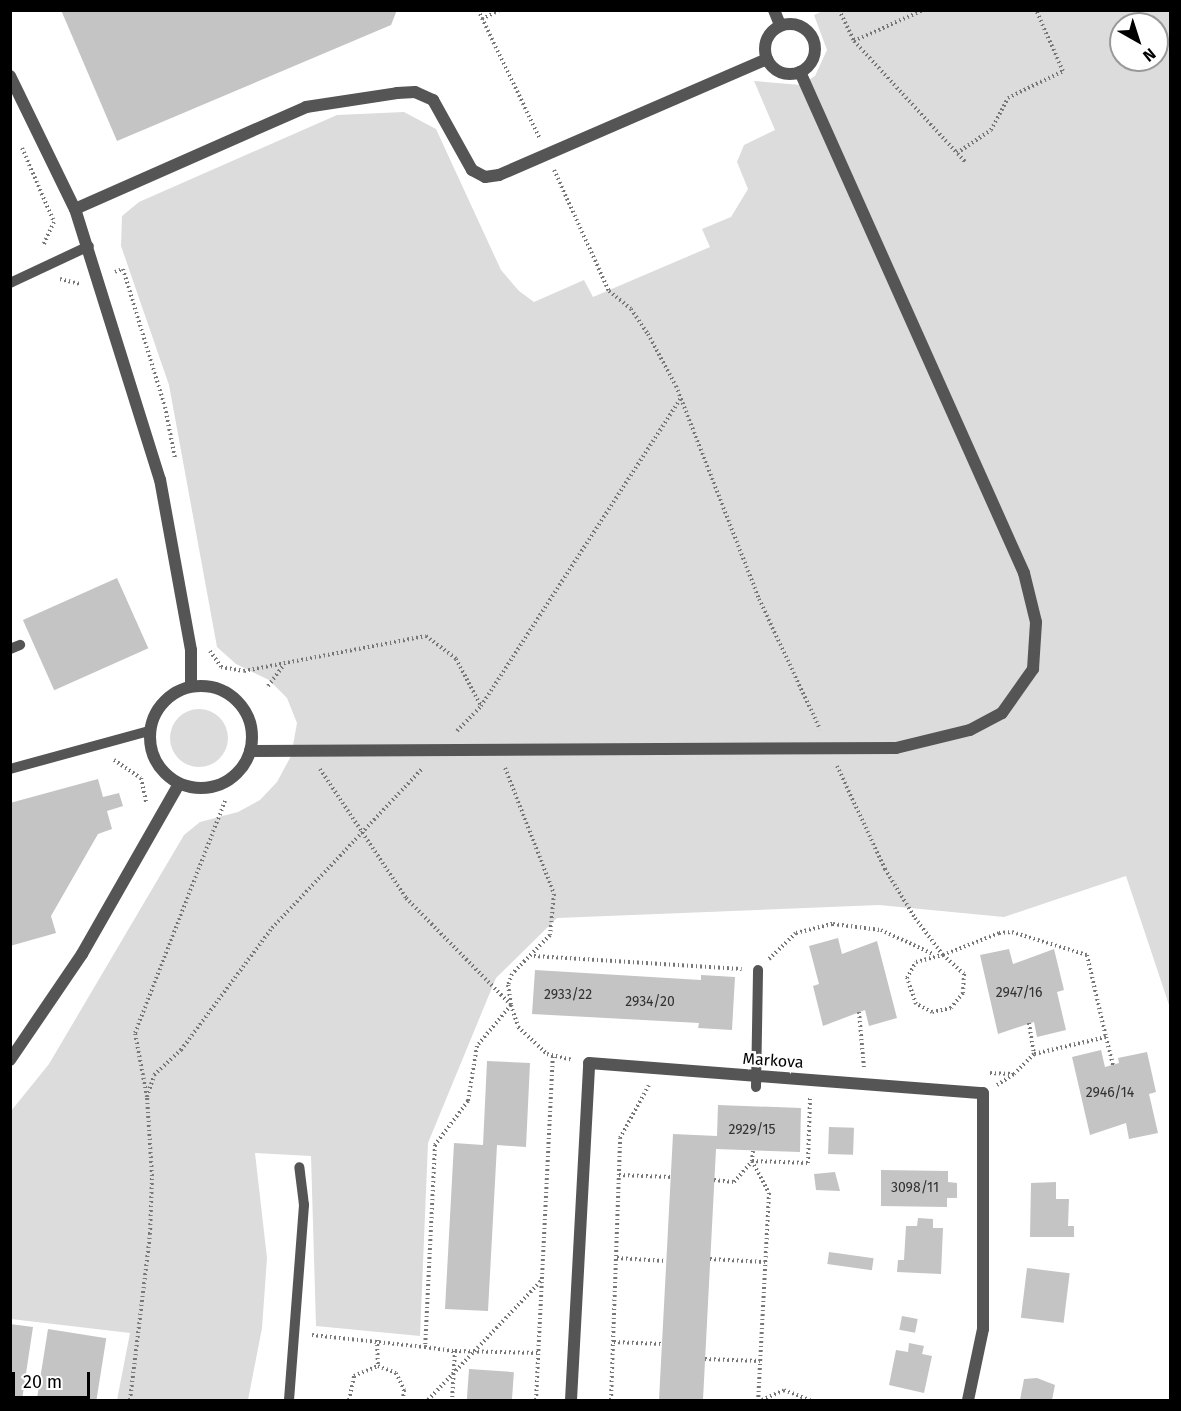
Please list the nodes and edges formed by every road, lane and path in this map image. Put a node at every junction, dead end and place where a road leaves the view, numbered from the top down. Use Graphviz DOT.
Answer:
graph roads {
  1 [pos="478,10"];
  2 [pos="500,10"];
  3 [pos="774,10"];
  4 [pos="839,10"];
  5 [pos="923,10"];
  6 [pos="1036,10"];
  7 [pos="482,19"];
  8 [pos="780,26"];
  9 [pos="854,41"];
  10 [pos="767,59"];
  11 [pos="800,72"];
  12 [pos="10,76"];
  13 [pos="19,143"];
  14 [pos="957,153"];
  15 [pos="547,154"];
  16 [pos="966,163"];
  17 [pos="75,209"];
  18 [pos="89,246"];
  19 [pos="52,264"];
  20 [pos="100,278"];
  21 [pos="10,283"];
  22 [pos="681,398"];
  23 [pos="176,464"];
  24 [pos="208,649"];
  25 [pos="284,666"];
  26 [pos="191,686"];
  27 [pos="268,686"];
  28 [pos="481,705"];
  29 [pos="149,731"];
  30 [pos="87,746"];
  31 [pos="828,748"];
  32 [pos="440,750"];
  33 [pos="250,751"];
  34 [pos="313,758"];
  35 [pos="417,761"];
  36 [pos="504,764"];
  37 [pos="10,769"];
  38 [pos="179,784"];
  39 [pos="225,801"];
  40 [pos="141,814"];
  41 [pos="360,829"];
  42 [pos="934,954"];
  43 [pos="943,955"];
  44 [pos="534,956"];
  45 [pos="758,970"];
  46 [pos="511,1005"];
  47 [pos="859,1012"];
  48 [pos="1029,1023"];
  49 [pos="1106,1037"];
  50 [pos="1034,1054"];
  51 [pos="553,1056"];
  52 [pos="10,1060"];
  53 [pos="589,1063"];
  54 [pos="1113,1065"];
  55 [pos="876,1070"];
  56 [pos="980,1073"];
  57 [pos="756,1081"];
  58 [pos="662,1084"];
  59 [pos="810,1091"];
  60 [pos="147,1097"];
  61 [pos="753,1151"];
  62 [pos="752,1161"];
  63 [pos="299,1167"];
  64 [pos="619,1175"];
  65 [pos="671,1177"];
  66 [pos="714,1180"];
  67 [pos="617,1258"];
  68 [pos="710,1259"];
  69 [pos="666,1261"];
  70 [pos="765,1262"];
  71 [pos="542,1280"];
  72 [pos="295,1334"];
  73 [pos="377,1340"];
  74 [pos="614,1342"];
  75 [pos="662,1344"];
  76 [pos="425,1347"];
  77 [pos="455,1351"];
  78 [pos="474,1352"];
  79 [pos="539,1353"];
  80 [pos="705,1359"];
  81 [pos="760,1361"];
  82 [pos="378,1365"];
  83 [pos="453,1374"];
  84 [pos="130,1401"];
  85 [pos="289,1401"];
  86 [pos="349,1401"];
  87 [pos="404,1401"];
  88 [pos="428,1401"];
  89 [pos="452,1401"];
  90 [pos="536,1401"];
  91 [pos="571,1401"];
  92 [pos="611,1401"];
  93 [pos="758,1401"];
  94 [pos="762,1401"];
  95 [pos="810,1401"];
  96 [pos="969,1401"];
  1 -- 7 [label="path"];
  2 -- 7 [label="path"];
  3 -- 8 [label="street"];
  4 -- 9 [label="path"];
  5 -- 9 [label="path"];
  6 -- 14 [label="path"];
  7 -- 15 [label="path"];
  8 -- 10 [label="street"];
  8 -- 11 [label="street"];
  9 -- 14 [label="path"];
  10 -- 11 [label="street"];
  10 -- 15 [label="street"];
  11 -- 31 [label="street"];
  12 -- 17 [label="street"];
  13 -- 19 [label="path"];
  14 -- 16 [label="path"];
  15 -- 17 [label="street"];
  15 -- 22 [label="path"];
  17 -- 18 [label="street"];
  18 -- 19 [label="lane"];
  18 -- 20 [label="street"];
  19 -- 20 [label="path"];
  19 -- 21 [label="lane"];
  20 -- 23 [label="path"];
  20 -- 26 [label="street"];
  22 -- 28 [label="path"];
  22 -- 31 [label="path"];
  24 -- 25 [label="path"];
  25 -- 27 [label="path"];
  25 -- 28 [label="path"];
  26 -- 29 [label="street"];
  26 -- 33 [label="street"];
  28 -- 32 [label="path"];
  29 -- 30 [label="lane"];
  29 -- 38 [label="street"];
  30 -- 37 [label="lane"];
  30 -- 40 [label="path"];
  31 -- 32 [label="street"];
  31 -- 43 [label="path"];
  32 -- 33 [label="street"];
  33 -- 38 [label="street"];
  34 -- 41 [label="path"];
  35 -- 41 [label="path"];
  36 -- 44 [label="path"];
  38 -- 52 [label="street"];
  39 -- 60 [label="path"];
  41 -- 46 [label="path"];
  41 -- 60 [label="path"];
  42 -- 43 [label="path"];
  42 -- 43 [label="path"];
  42 -- 45 [label="path"];
  43 -- 49 [label="path"];
  44 -- 45 [label="path"];
  44 -- 46 [label="path"];
  45 -- 57 [label="lane"];
  46 -- 51 [label="path"];
  46 -- 76 [label="path"];
  47 -- 55 [label="path"];
  48 -- 50 [label="path"];
  49 -- 50 [label="path"];
  49 -- 54 [label="path"];
  50 -- 56 [label="path"];
  51 -- 53 [label="path"];
  51 -- 71 [label="path"];
  53 -- 57 [label="street, Markova"];
  53 -- 91 [label="street"];
  57 -- 96 [label="street, Markova"];
  58 -- 64 [label="path"];
  59 -- 62 [label="path"];
  60 -- 84 [label="path"];
  61 -- 62 [label="path"];
  62 -- 66 [label="path"];
  62 -- 70 [label="path"];
  63 -- 72 [label="lane"];
  64 -- 65 [label="path"];
  64 -- 67 [label="path"];
  67 -- 69 [label="path"];
  67 -- 74 [label="path"];
  68 -- 70 [label="path"];
  70 -- 81 [label="path"];
  71 -- 78 [label="path"];
  71 -- 79 [label="path"];
  72 -- 73 [label="path"];
  72 -- 85 [label="lane"];
  73 -- 76 [label="path"];
  73 -- 82 [label="path"];
  74 -- 75 [label="path"];
  74 -- 92 [label="path"];
  76 -- 77 [label="path"];
  77 -- 78 [label="path"];
  77 -- 83 [label="path"];
  78 -- 79 [label="path"];
  78 -- 83 [label="path"];
  79 -- 90 [label="path"];
  80 -- 81 [label="path"];
  81 -- 93 [label="path"];
  82 -- 86 [label="path"];
  82 -- 87 [label="path"];
  83 -- 88 [label="path"];
  83 -- 89 [label="path"];
  94 -- 95 [label="path"];
}
